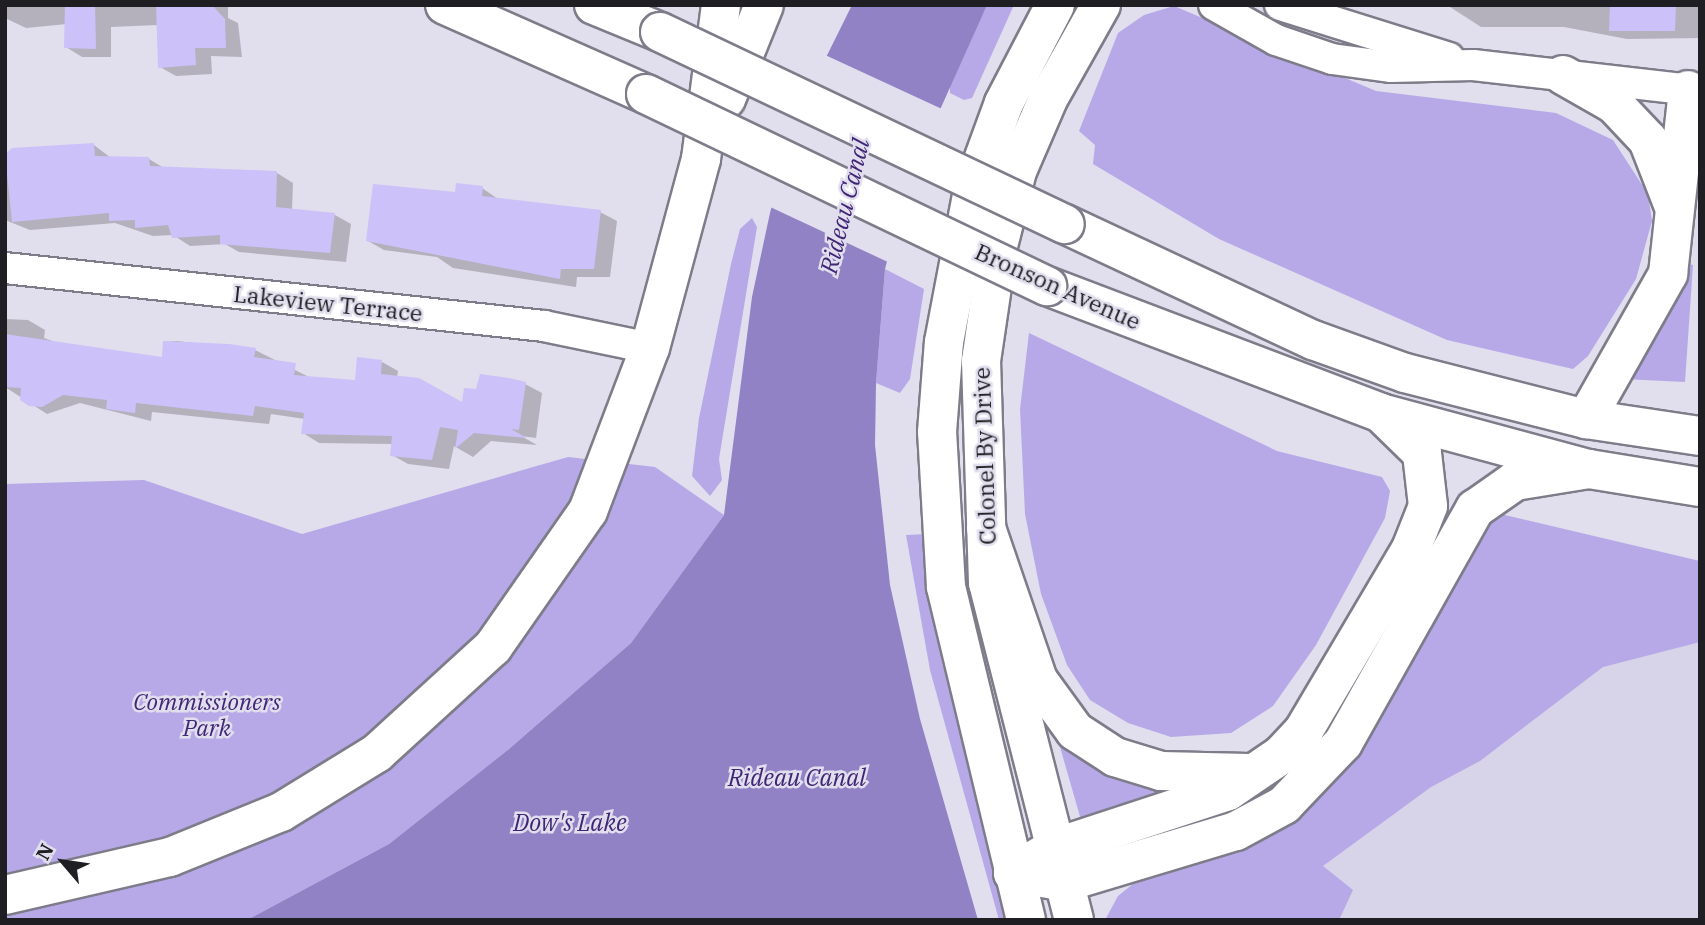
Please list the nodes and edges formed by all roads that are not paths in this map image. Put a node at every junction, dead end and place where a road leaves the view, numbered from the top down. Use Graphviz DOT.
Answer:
graph roads {
  1 [pos="445,5"];
  2 [pos="594,5"];
  3 [pos="721,5"];
  4 [pos="764,5"];
  5 [pos="1055,5"];
  6 [pos="1101,5"];
  7 [pos="1214,5"];
  8 [pos="1286,7"];
  9 [pos="1473,65"];
  10 [pos="1563,75"];
  11 [pos="1694,91"];
  12 [pos="701,159"];
  13 [pos="1677,226"];
  14 [pos="5,268"];
  15 [pos="650,348"];
  16 [pos="1381,412"];
  17 [pos="1586,419"];
  18 [pos="1700,436"];
  19 [pos="1589,469"];
  20 [pos="1700,487"];
  21 [pos="986,528"];
  22 [pos="1258,773"];
  23 [pos="1060,865"];
  24 [pos="1013,873"];
  25 [pos="10,893"];
  26 [pos="1026,920"];
  27 [pos="1074,920"];
  1 -- 16 [label="main road, Bronson Avenue, bridge"];
  2 -- 17 [label="main road, bridge"];
  3 -- 12 [label="main road"];
  4 -- 12 [label="main road"];
  5 -- 24 [label="main road, Colonel By Drive"];
  6 -- 21 [label="main road, Colonel By Drive"];
  7 -- 9 [label="street"];
  8 -- 9 [label="street"];
  9 -- 10 [label="street"];
  10 -- 11 [label="street"];
  10 -- 13 [label="main road"];
  11 -- 13 [label="main road"];
  12 -- 15 [label="main road"];
  13 -- 17 [label="main road"];
  14 -- 15 [label="street, Lakeview Terrace"];
  15 -- 25 [label="main road"];
  16 -- 19 [label="main road, Bronson Avenue"];
  16 -- 22 [label="main road"];
  17 -- 18 [label="main road"];
  19 -- 20 [label="main road, Bronson Avenue"];
  19 -- 23 [label="main road"];
  21 -- 22 [label="main road"];
  21 -- 23 [label="main road, Colonel By Drive"];
  22 -- 23 [label="main road"];
  23 -- 24 [label="main road"];
  23 -- 27 [label="main road, Colonel By Drive"];
  24 -- 26 [label="main road, Colonel By Drive"];
}
